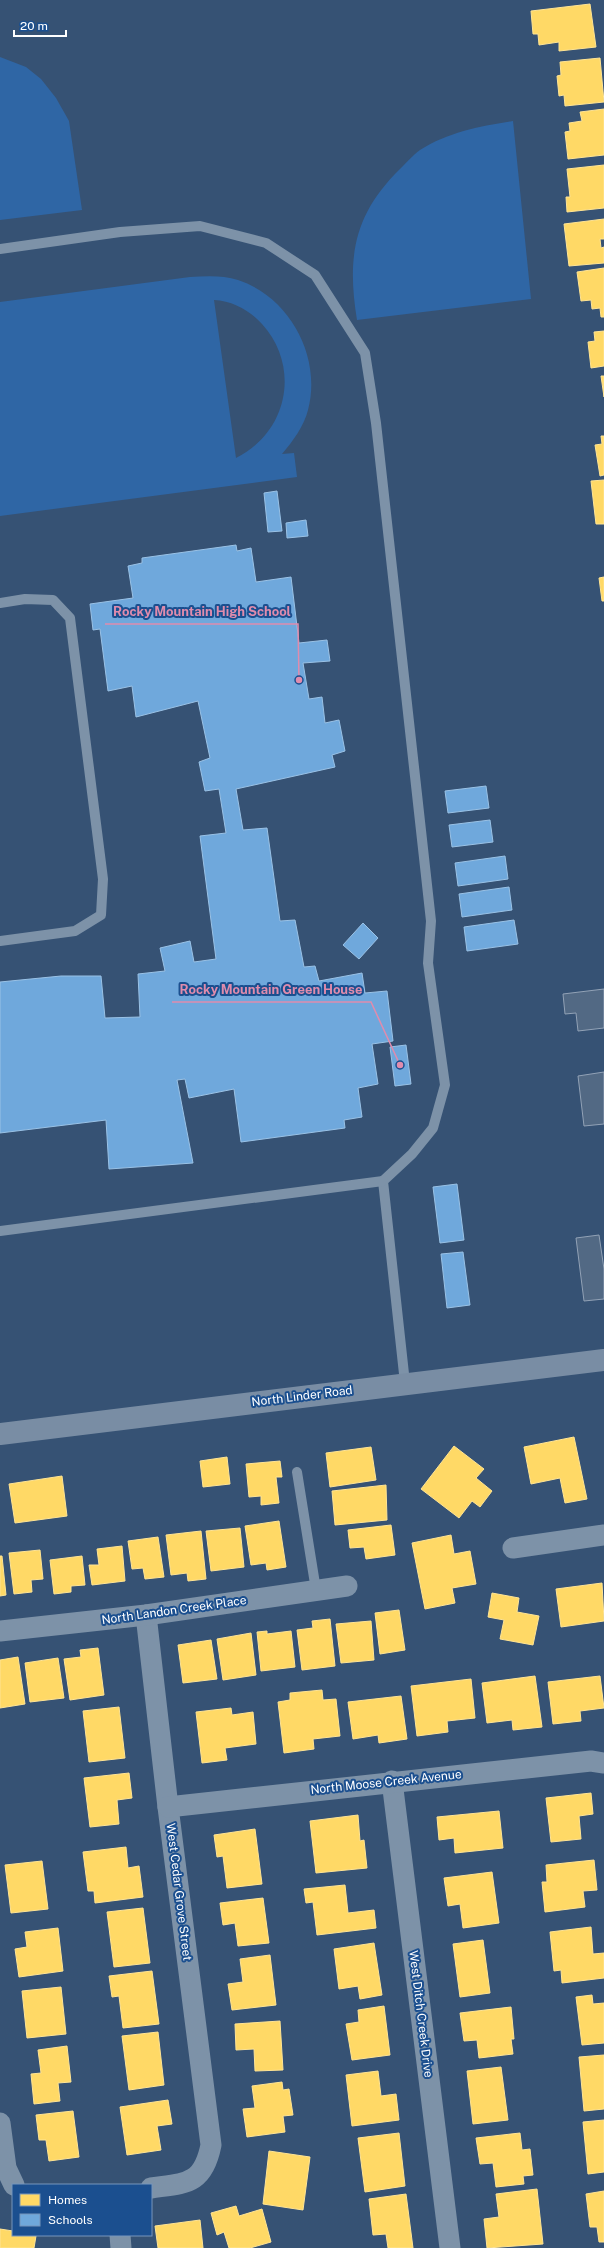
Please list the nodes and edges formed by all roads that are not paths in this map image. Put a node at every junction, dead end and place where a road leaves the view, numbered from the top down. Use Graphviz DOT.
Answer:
graph roads {
  1 [pos="0,249"];
  2 [pos="0,602"];
  3 [pos="0,942"];
  4 [pos="383,1181"];
  5 [pos="0,1231"];
  6 [pos="604,1360"];
  7 [pos="405,1384"];
  8 [pos="0,1434"];
  9 [pos="297,1472"];
  10 [pos="604,1535"];
  11 [pos="512,1548"];
  12 [pos="347,1586"];
  13 [pos="316,1590"];
  14 [pos="146,1615"];
  15 [pos="0,1631"];
  16 [pos="604,1763"];
  17 [pos="392,1781"];
  18 [pos="168,1806"];
  19 [pos="0,2123"];
  20 [pos="14,2184"];
  21 [pos="152,2188"];
  22 [pos="120,2236"];
  23 [pos="121,2248"];
  24 [pos="450,2248"];
  1 -- 4 [label="lane"];
  2 -- 3 [label="lane"];
  4 -- 5 [label="lane"];
  4 -- 7 [label="lane"];
  6 -- 7 [label="main road, North Linder Road"];
  7 -- 8 [label="main road, North Linder Road"];
  9 -- 13 [label="lane"];
  10 -- 11 [label="street"];
  12 -- 13 [label="street, North Landon Creek Place"];
  13 -- 14 [label="street, North Landon Creek Place"];
  14 -- 15 [label="street, North Landon Creek Place"];
  14 -- 18 [label="street, West Cedar Grove Street"];
  16 -- 17 [label="street, North Moose Creek Avenue"];
  17 -- 18 [label="street, North Moose Creek Avenue"];
  17 -- 24 [label="street, West Ditch Creek Drive"];
  18 -- 21 [label="street, West Cedar Grove Street"];
  19 -- 20 [label="street"];
  22 -- 23 [label="street"];
}
